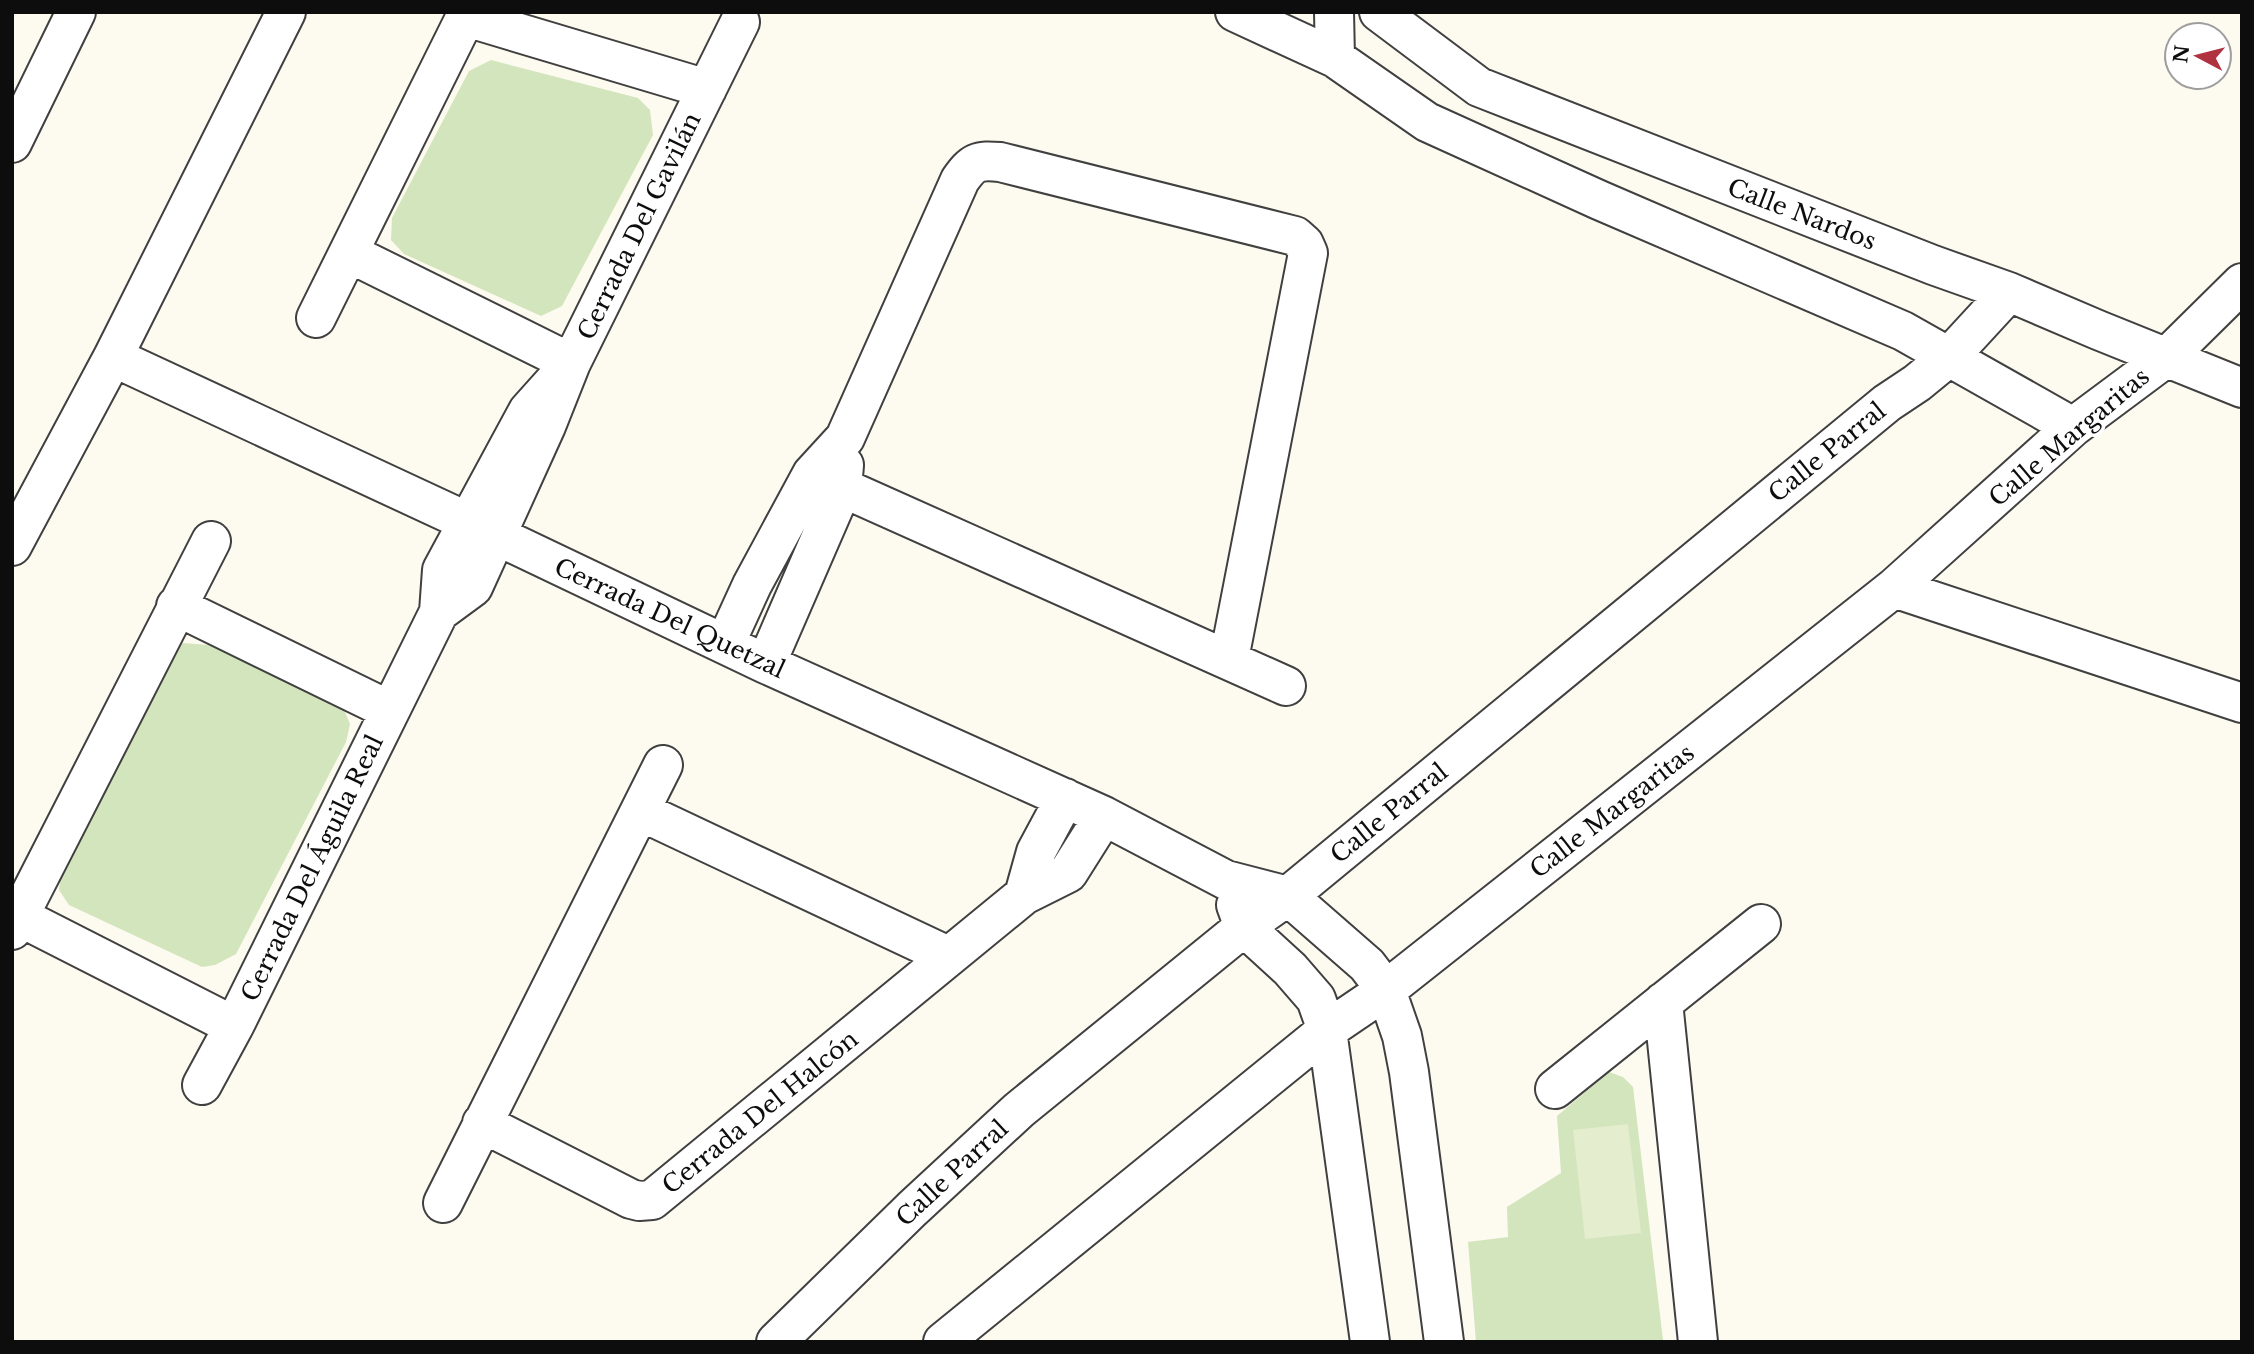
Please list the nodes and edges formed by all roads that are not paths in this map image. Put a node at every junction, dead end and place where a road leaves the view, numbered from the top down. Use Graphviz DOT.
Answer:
graph roads {
  1 [pos="76,12"];
  2 [pos="285,12"];
  3 [pos="1235,12"];
  4 [pos="1334,12"];
  5 [pos="1379,12"];
  6 [pos="467,14"];
  7 [pos="740,23"];
  8 [pos="1335,58"];
  9 [pos="707,89"];
  10 [pos="12,143"];
  11 [pos="349,253"];
  12 [pos="2242,283"];
  13 [pos="2010,292"];
  14 [pos="316,318"];
  15 [pos="1888,324"];
  16 [pos="113,356"];
  17 [pos="1950,356"];
  18 [pos="2166,357"];
  19 [pos="571,363"];
  20 [pos="2242,387"];
  21 [pos="1903,392"];
  22 [pos="2073,427"];
  23 [pos="827,481"];
  24 [pos="17,526"];
  25 [pos="482,528"];
  26 [pos="211,541"];
  27 [pos="1894,588"];
  28 [pos="176,606"];
  29 [pos="726,644"];
  30 [pos="1229,659"];
  31 [pos="766,664"];
  32 [pos="1286,686"];
  33 [pos="2242,703"];
  34 [pos="389,710"];
  35 [pos="663,765"];
  36 [pos="1065,798"];
  37 [pos="640,811"];
  38 [pos="1104,816"];
  39 [pos="1226,880"];
  40 [pos="1024,895"];
  41 [pos="1288,896"];
  42 [pos="16,924"];
  43 [pos="1761,924"];
  44 [pos="1244,927"];
  45 [pos="948,956"];
  46 [pos="1386,990"];
  47 [pos="1663,1002"];
  48 [pos="234,1026"];
  49 [pos="1327,1030"];
  50 [pos="202,1085"];
  51 [pos="1555,1089"];
  52 [pos="482,1123"];
  53 [pos="443,1203"];
  54 [pos="776,1342"];
  55 [pos="943,1342"];
  56 [pos="1370,1342"];
  57 [pos="1444,1342"];
  58 [pos="1698,1342"];
  1 -- 10 [label="street"];
  2 -- 16 [label="street"];
  3 -- 8 [label="street"];
  4 -- 8 [label="street"];
  5 -- 13 [label="street, Calle Nardos"];
  6 -- 9 [label="street, Cerrada Del Gavilán"];
  6 -- 11 [label="street, Cerrada Del Gavilán"];
  7 -- 9 [label="street, Cerrada Del Gavilán"];
  8 -- 15 [label="street"];
  9 -- 19 [label="street, Cerrada Del Gavilán"];
  11 -- 14 [label="street, Cerrada Del Gavilán"];
  11 -- 19 [label="street, Cerrada Del Gavilán"];
  12 -- 18 [label="street, Calle Margaritas"];
  13 -- 17 [label="street, Calle Parral"];
  13 -- 18 [label="street, Calle Nardos"];
  15 -- 17 [label="street"];
  15 -- 21 [label="street"];
  16 -- 24 [label="street"];
  16 -- 25 [label="street, Cerrada Del Quetzal"];
  17 -- 21 [label="street, Calle Parral"];
  17 -- 22 [label="street"];
  18 -- 20 [label="street, Calle Nardos"];
  18 -- 22 [label="street, Calle Margaritas"];
  19 -- 25 [label="street, Cerrada Del Gavilán"];
  21 -- 41 [label="street, Calle Parral"];
  22 -- 27 [label="street, Calle Margaritas"];
  23 -- 29 [label="street"];
  23 -- 30 [label="street"];
  23 -- 30 [label="street"];
  23 -- 31 [label="street"];
  25 -- 29 [label="street, Cerrada Del Quetzal"];
  25 -- 34 [label="street, Cerrada Del Águila Real"];
  26 -- 28 [label="street, Cerrada Del Águila Real"];
  27 -- 33 [label="street"];
  27 -- 46 [label="street, Calle Margaritas"];
  28 -- 34 [label="street, Cerrada Del Águila Real"];
  28 -- 42 [label="street, Cerrada Del Águila Real"];
  29 -- 31 [label="street, Cerrada Del Quetzal"];
  30 -- 32 [label="street"];
  31 -- 36 [label="street, Cerrada Del Quetzal"];
  34 -- 48 [label="street, Cerrada Del Águila Real"];
  35 -- 37 [label="street"];
  36 -- 38 [label="street, Cerrada Del Quetzal"];
  36 -- 40 [label="street"];
  37 -- 45 [label="street"];
  37 -- 52 [label="street"];
  38 -- 39 [label="street, Cerrada Del Quetzal"];
  38 -- 40 [label="street, Cerrada Del Halcón"];
  39 -- 41 [label="street, Cerrada Del Quetzal"];
  39 -- 44 [label="street"];
  40 -- 45 [label="street, Cerrada Del Halcón"];
  41 -- 44 [label="street, Calle Parral"];
  41 -- 46 [label="street"];
  42 -- 48 [label="street, Cerrada Del Águila Real"];
  43 -- 47 [label="street"];
  44 -- 49 [label="street"];
  44 -- 54 [label="street, Calle Parral"];
  45 -- 52 [label="street, Cerrada Del Halcón"];
  46 -- 49 [label="street, Calle Margaritas"];
  46 -- 57 [label="street"];
  47 -- 51 [label="street"];
  47 -- 58 [label="street"];
  48 -- 50 [label="street, Cerrada Del Águila Real"];
  49 -- 55 [label="street, Calle Margaritas"];
  49 -- 56 [label="street"];
  52 -- 53 [label="street"];
}
